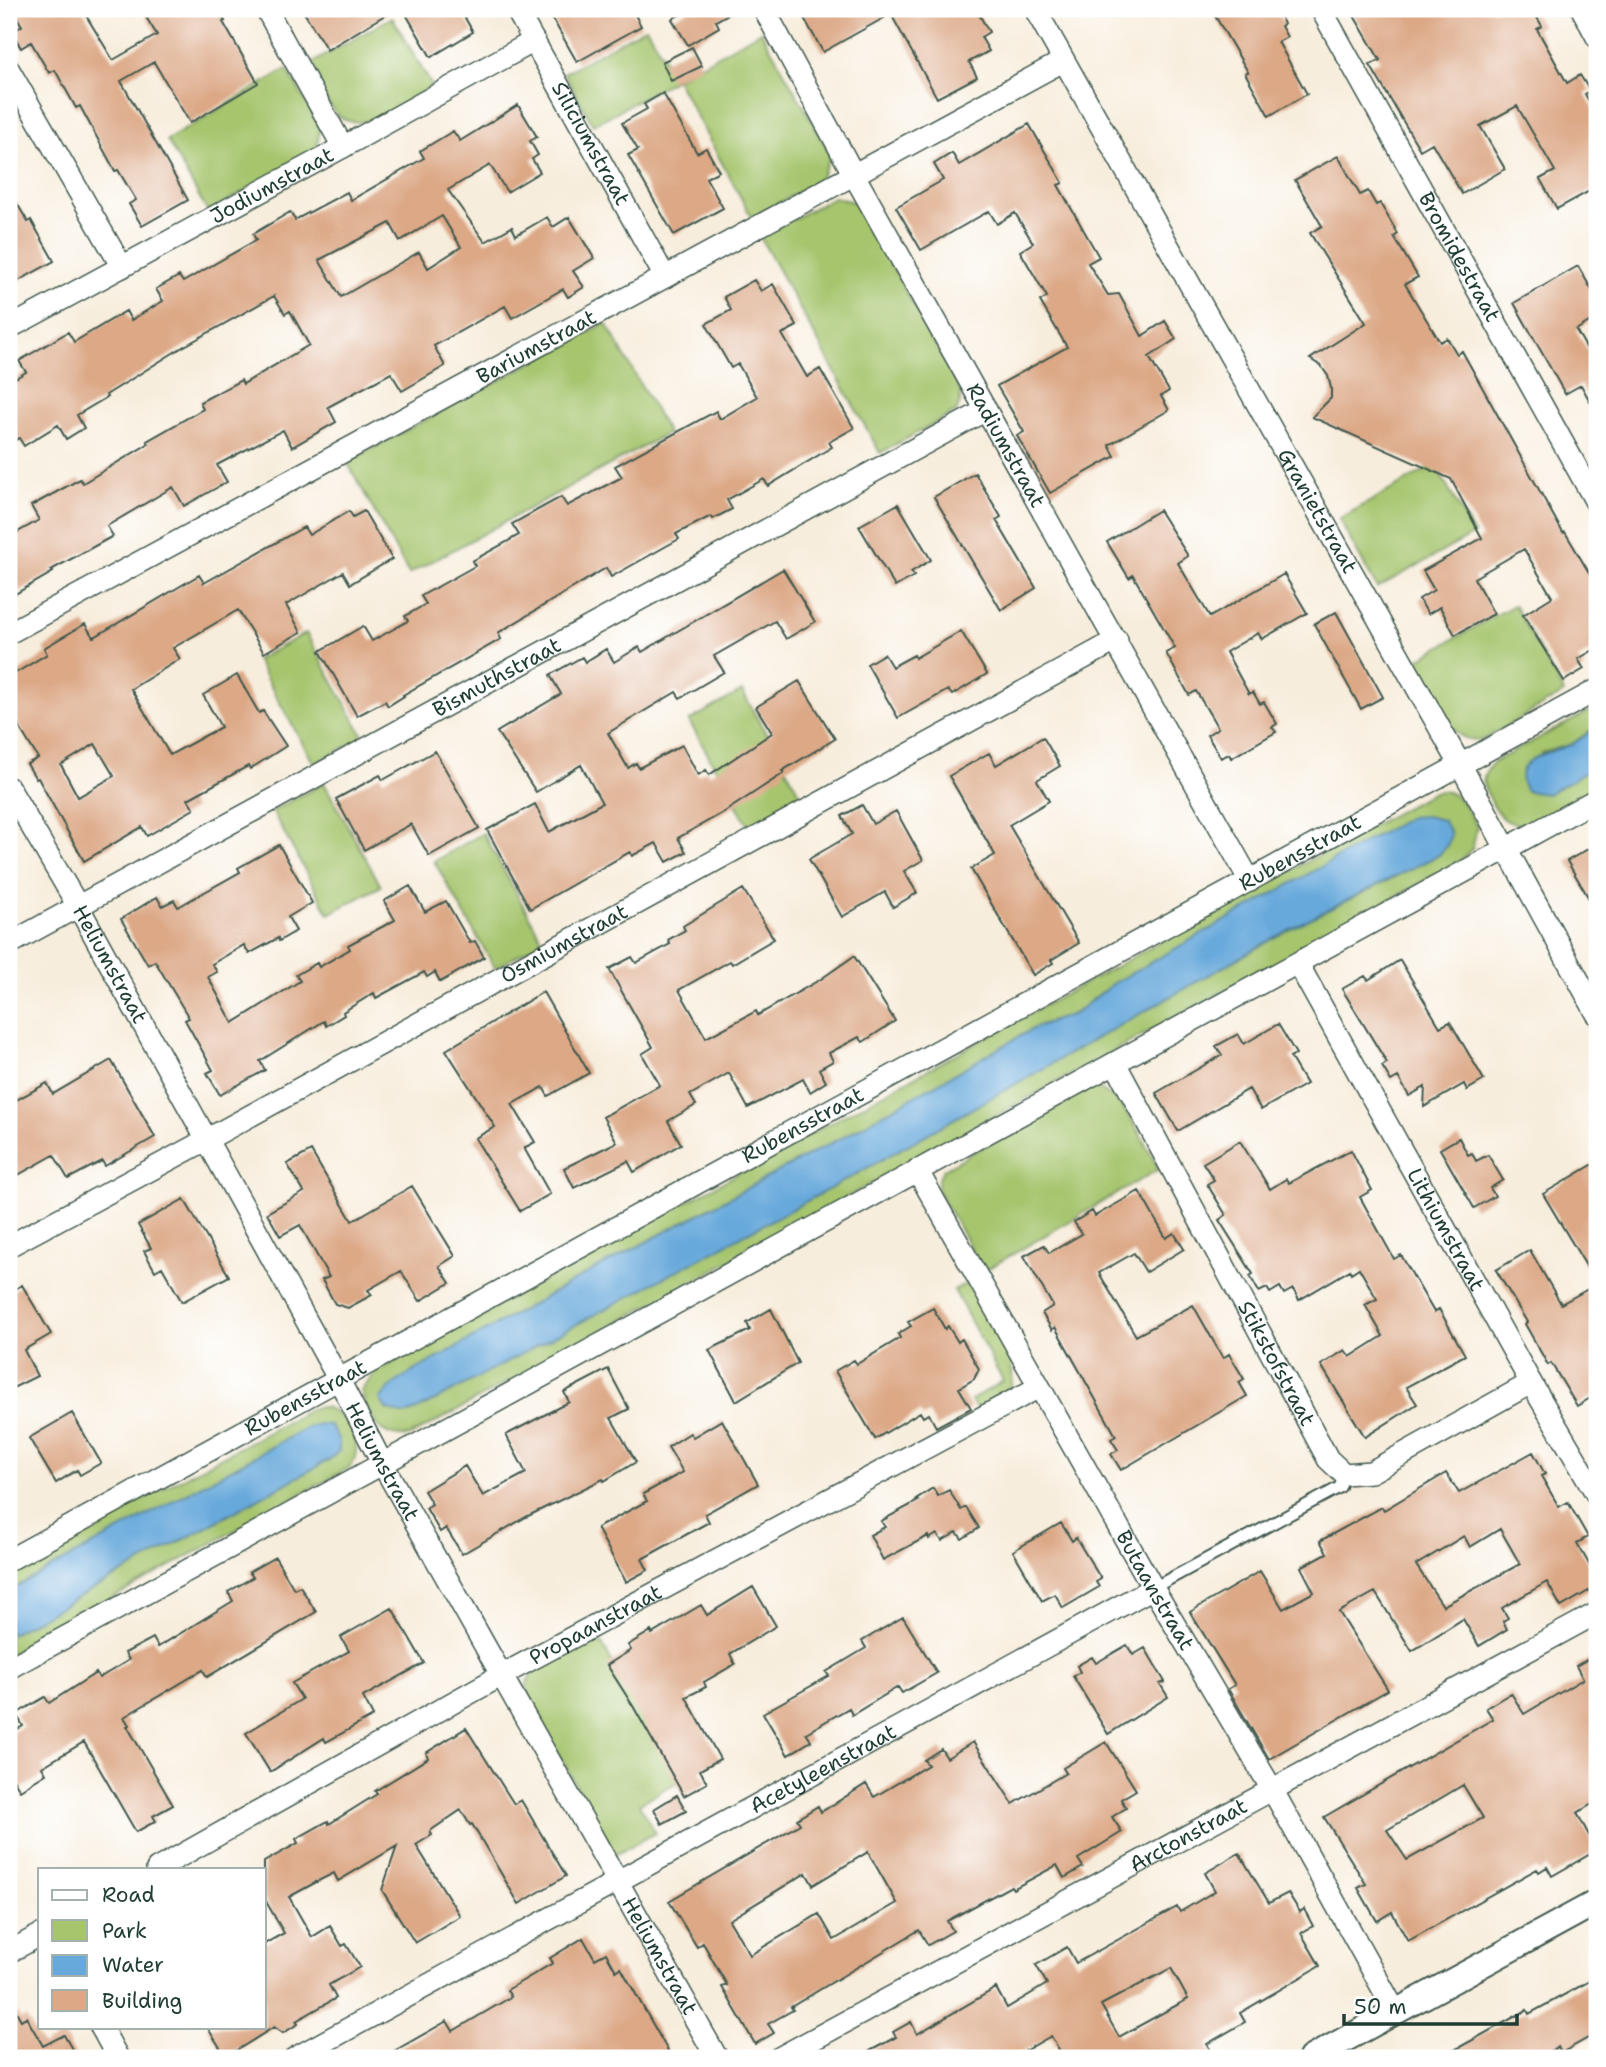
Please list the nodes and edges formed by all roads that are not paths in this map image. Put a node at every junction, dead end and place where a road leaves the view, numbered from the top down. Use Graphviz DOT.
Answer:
graph roads {
  1 [pos="266,9"];
  2 [pos="516,9"];
  3 [pos="764,9"];
  4 [pos="1035,9"];
  5 [pos="1321,9"];
  6 [pos="1582,9"];
  7 [pos="1597,37"];
  8 [pos="534,41"];
  9 [pos="1063,61"];
  10 [pos="9,70"];
  11 [pos="343,147"];
  12 [pos="854,175"];
  13 [pos="122,267"];
  14 [pos="665,277"];
  15 [pos="9,328"];
  16 [pos="986,410"];
  17 [pos="1597,504"];
  18 [pos="9,633"];
  19 [pos="1117,640"];
  20 [pos="1597,690"];
  21 [pos="1461,766"];
  22 [pos="9,788"];
  23 [pos="1597,799"];
  24 [pos="1506,850"];
  25 [pos="1250,881"];
  26 [pos="78,906"];
  27 [pos="9,944"];
  28 [pos="1298,964"];
  29 [pos="1597,1014"];
  30 [pos="1115,1063"];
  31 [pos="206,1140"];
  32 [pos="916,1170"];
  33 [pos="9,1246"];
  34 [pos="339,1380"];
  35 [pos="1531,1383"];
  36 [pos="1040,1387"];
  37 [pos="382,1463"];
  38 [pos="1344,1474"];
  39 [pos="1597,1495"];
  40 [pos="9,1560"];
  41 [pos="1153,1588"];
  42 [pos="1597,1613"];
  43 [pos="9,1668"];
  44 [pos="502,1675"];
  45 [pos="1273,1791"];
  46 [pos="159,1868"];
  47 [pos="618,1879"];
  48 [pos="1597,1902"];
  49 [pos="38,1936"];
  50 [pos="9,1952"];
  51 [pos="1395,2011"];
  52 [pos="102,2028"];
  53 [pos="118,2058"];
  54 [pos="295,2058"];
  55 [pos="717,2058"];
  56 [pos="779,2058"];
  57 [pos="1311,2058"];
  1 -- 11 [label="street"];
  2 -- 8 [label="street, Siliciumstraat"];
  3 -- 12 [label="street, Radiumstraat"];
  4 -- 9 [label="street, Granietstraat"];
  5 -- 17 [label="street, Bromidestraat"];
  6 -- 7 [label="street"];
  8 -- 11 [label="street, Jodiumstraat"];
  8 -- 14 [label="street, Siliciumstraat"];
  9 -- 12 [label="street, Bariumstraat"];
  9 -- 21 [label="street, Granietstraat"];
  10 -- 13 [label="street"];
  11 -- 13 [label="street, Jodiumstraat"];
  12 -- 14 [label="street, Bariumstraat"];
  12 -- 16 [label="street, Radiumstraat"];
  13 -- 15 [label="street, Jodiumstraat"];
  14 -- 18 [label="street, Bariumstraat"];
  16 -- 19 [label="street, Radiumstraat"];
  16 -- 26 [label="street, Bismuthstraat"];
  19 -- 25 [label="street, Radiumstraat"];
  19 -- 31 [label="street, Osmiumstraat"];
  20 -- 21 [label="street, Rubensstraat"];
  21 -- 24 [label="street, Granietstraat"];
  21 -- 25 [label="street, Rubensstraat"];
  22 -- 26 [label="street, Heliumstraat"];
  23 -- 24 [label="street"];
  24 -- 28 [label="street"];
  24 -- 29 [label="street, Granietstraat"];
  25 -- 34 [label="street, Rubensstraat"];
  26 -- 27 [label="street, Bismuthstraat"];
  26 -- 31 [label="street, Heliumstraat"];
  28 -- 30 [label="street"];
  28 -- 35 [label="street, Lithiumstraat"];
  30 -- 32 [label="street"];
  30 -- 38 [label="street, Stikstofstraat"];
  31 -- 33 [label="street, Osmiumstraat"];
  31 -- 34 [label="street, Heliumstraat"];
  32 -- 36 [label="street, Butaanstraat"];
  32 -- 37 [label="street"];
  34 -- 37 [label="street, Heliumstraat"];
  34 -- 40 [label="street, Rubensstraat"];
  35 -- 38 [label="street"];
  35 -- 39 [label="street, Lithiumstraat"];
  36 -- 41 [label="street, Butaanstraat"];
  36 -- 44 [label="street, Propaanstraat"];
  37 -- 43 [label="street"];
  37 -- 44 [label="street, Heliumstraat"];
  38 -- 41 [label="lane, Acetyleenstraat"];
  41 -- 45 [label="street, Butaanstraat"];
  41 -- 47 [label="street, Acetyleenstraat"];
  42 -- 45 [label="street, Arctonstraat"];
  44 -- 46 [label="street, Propaanstraat"];
  44 -- 47 [label="street, Heliumstraat"];
  45 -- 51 [label="street, Butaanstraat"];
  45 -- 56 [label="street, Arctonstraat"];
  47 -- 54 [label="street, Acetyleenstraat"];
  47 -- 55 [label="street, Heliumstraat"];
  48 -- 51 [label="street"];
  49 -- 50 [label="street"];
  51 -- 57 [label="street"];
  52 -- 53 [label="street"];
}
